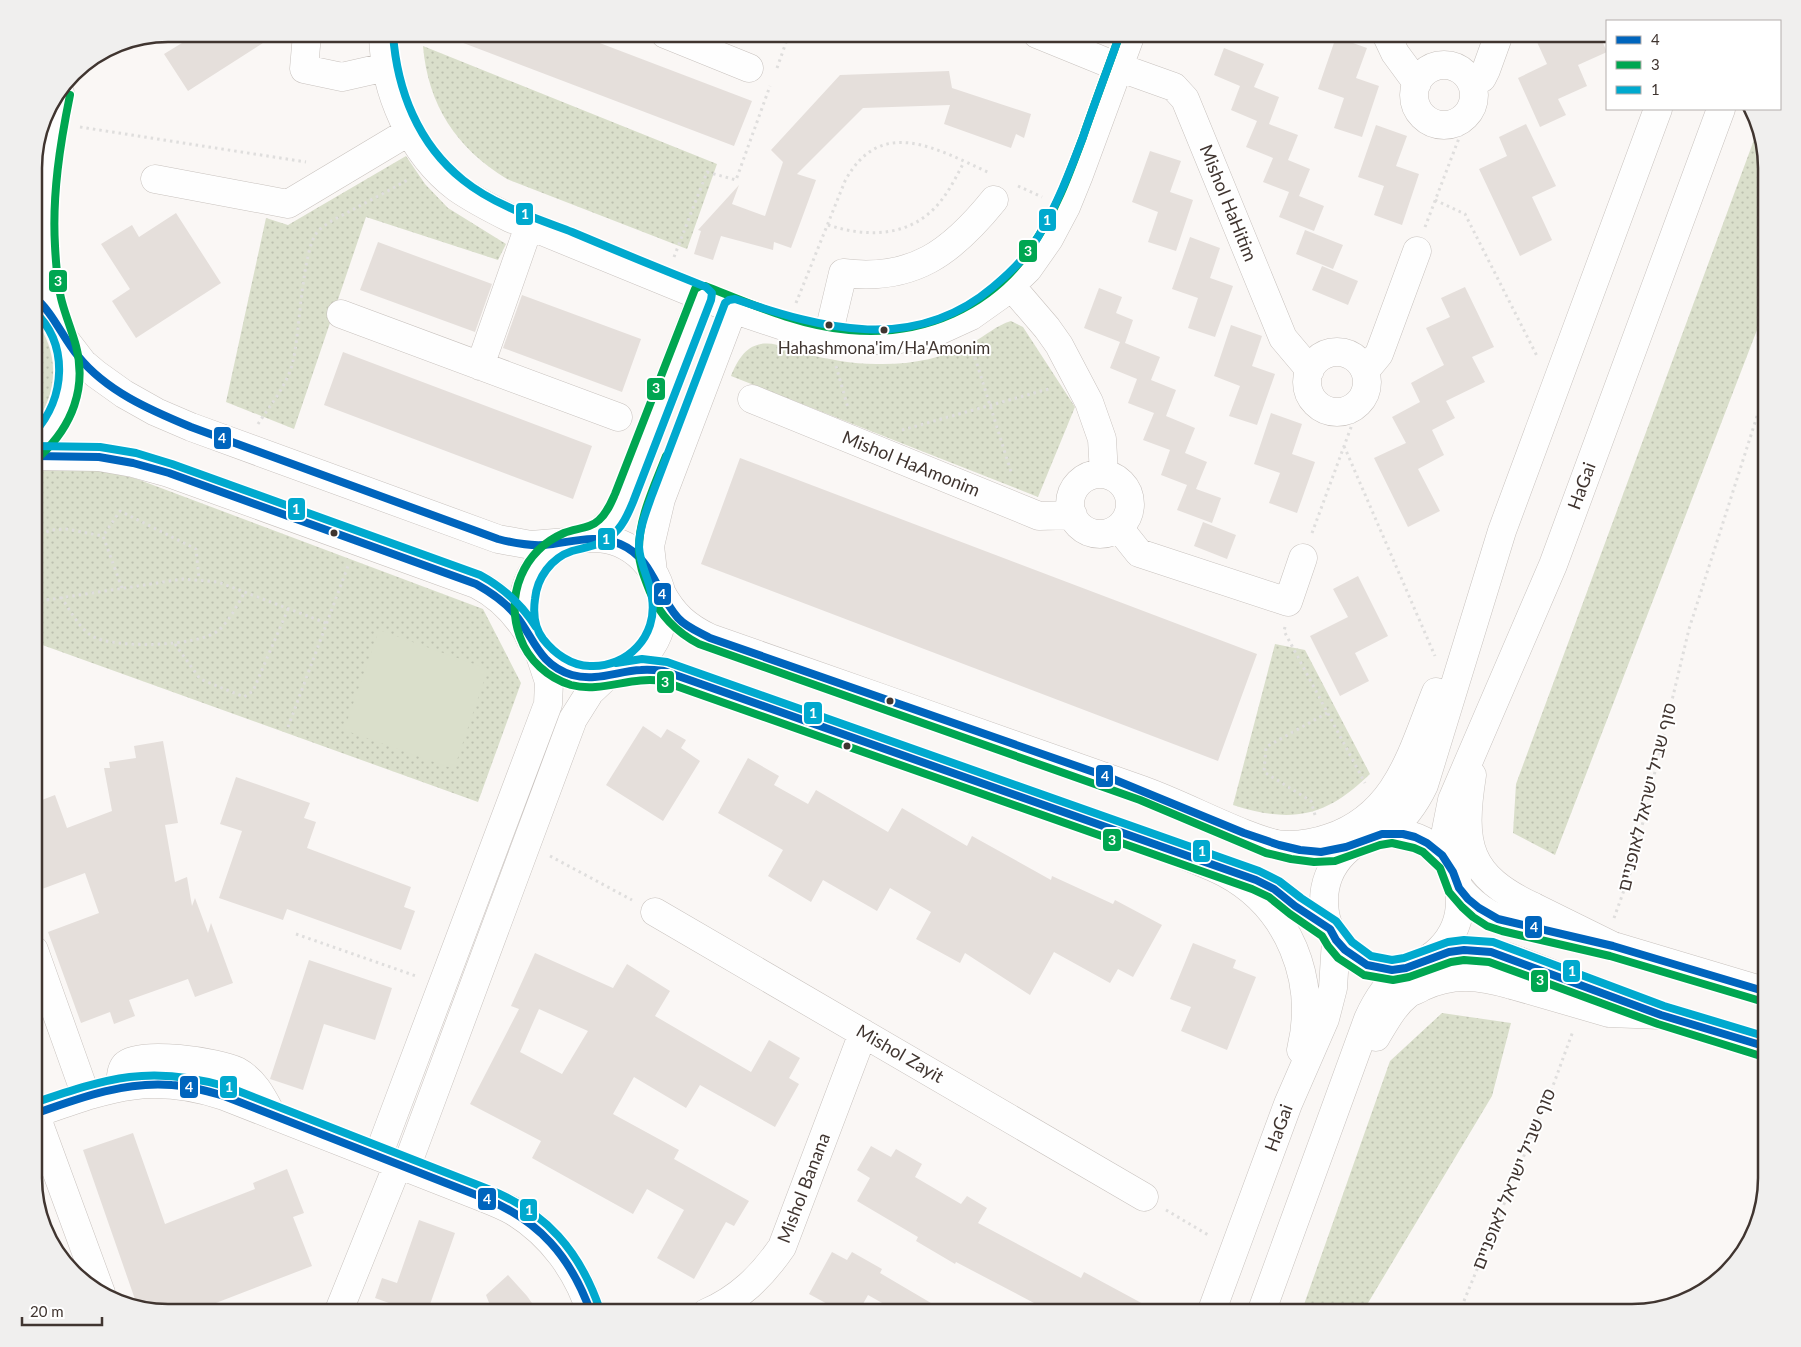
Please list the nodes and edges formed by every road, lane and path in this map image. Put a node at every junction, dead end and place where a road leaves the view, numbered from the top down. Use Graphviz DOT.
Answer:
graph roads {
  1 [pos="1061,42"];
  2 [pos="1128,42"];
  3 [pos="1390,42"];
  4 [pos="1497,42"];
  5 [pos="306,43"];
  6 [pos="384,43"];
  7 [pos="687,43"];
  8 [pos="783,43"];
  9 [pos="386,67"];
  10 [pos="1118,67"];
  11 [pos="762,72"];
  12 [pos="1470,80"];
  13 [pos="1417,83"];
  14 [pos="771,84"];
  15 [pos="1658,110"];
  16 [pos="1721,110"];
  17 [pos="1469,112"];
  18 [pos="56,113"];
  19 [pos="54,122"];
  20 [pos="410,132"];
  21 [pos="310,162"];
  22 [pos="964,162"];
  23 [pos="434,166"];
  24 [pos="154,179"];
  25 [pos="1002,187"];
  26 [pos="1435,200"];
  27 [pos="1066,207"];
  28 [pos="828,225"];
  29 [pos="529,226"];
  30 [pos="1417,251"];
  31 [pos="665,281"];
  32 [pos="1011,286"];
  33 [pos="702,296"];
  34 [pos="43,305"];
  35 [pos="733,309"];
  36 [pos="341,314"];
  37 [pos="963,320"];
  38 [pos="786,327"];
  39 [pos="60,330"];
  40 [pos="828,336"];
  41 [pos="480,366"];
  42 [pos="1310,370"];
  43 [pos="1365,372"];
  44 [pos="1078,380"];
  45 [pos="1554,390"];
  46 [pos="752,399"];
  47 [pos="1360,402"];
  48 [pos="990,406"];
  49 [pos="1758,413"];
  50 [pos="618,417"];
  51 [pos="43,438"];
  52 [pos="858,442"];
  53 [pos="244,446"];
  54 [pos="1344,446"];
  55 [pos="43,456"];
  56 [pos="1104,474"];
  57 [pos="1023,509"];
  58 [pos="1072,515"];
  59 [pos="1119,528"];
  60 [pos="1502,531"];
  61 [pos="43,533"];
  62 [pos="103,536"];
  63 [pos="578,540"];
  64 [pos="357,541"];
  65 [pos="1303,558"];
  66 [pos="199,579"];
  67 [pos="657,582"];
  68 [pos="122,588"];
  69 [pos="245,592"];
  70 [pos="61,598"];
  71 [pos="43,601"];
  72 [pos="1288,602"];
  73 [pos="288,609"];
  74 [pos="326,623"];
  75 [pos="533,642"];
  76 [pos="175,644"];
  77 [pos="1511,660"];
  78 [pos="613,674"];
  79 [pos="1443,675"];
  80 [pos="1327,713"];
  81 [pos="288,727"];
  82 [pos="1382,821"];
  83 [pos="1321,841"];
  84 [pos="1269,843"];
  85 [pos="527,844"];
  86 [pos="1353,845"];
  87 [pos="1176,852"];
  88 [pos="1448,862"];
  89 [pos="1458,887"];
  90 [pos="655,912"];
  91 [pos="1531,917"];
  92 [pos="296,934"];
  93 [pos="1333,935"];
  94 [pos="1612,935"];
  95 [pos="1431,957"];
  96 [pos="1406,968"];
  97 [pos="1515,973"];
  98 [pos="43,975"];
  99 [pos="443,985"];
  100 [pos="1758,989"];
  101 [pos="1575,1027"];
  102 [pos="863,1033"];
  103 [pos="1758,1044"];
  104 [pos="86,1096"];
  105 [pos="1288,1104"];
  106 [pos="43,1110"];
  107 [pos="1331,1123"];
  108 [pos="43,1135"];
  109 [pos="394,1163"];
  110 [pos="1144,1197"];
  111 [pos="1235,1250"];
  112 [pos="97,1281"];
  113 [pos="748,1302"];
  114 [pos="341,1304"];
  115 [pos="588,1304"];
  116 [pos="723,1304"];
  117 [pos="1215,1304"];
  118 [pos="1264,1304"];
  119 [pos="1463,1304"];
  1 -- 10 [label="main road, Mishol HaHitim"];
  2 -- 10 [label="main road"];
  3 -- 13 [label="main road"];
  4 -- 12 [label="main road"];
  5 -- 9 [label="main road"];
  6 -- 9 [label="main road"];
  7 -- 11 [label="main road"];
  8 -- 11 [label="path"];
  9 -- 20 [label="main road"];
  10 -- 27 [label="main road"];
  10 -- 42 [label="main road, Mishol HaHitim"];
  12 -- 13 [label="main road"];
  12 -- 17 [label="main road"];
  13 -- 17 [label="main road"];
  14 -- 31 [label="path"];
  15 -- 45 [label="main road"];
  16 -- 77 [label="main road, HaGai"];
  17 -- 26 [label="path"];
  18 -- 19 [label="main road"];
  19 -- 21 [label="path"];
  19 -- 39 [label="main road"];
  20 -- 23 [label="main road"];
  20 -- 24 [label="main road"];
  22 -- 25 [label="path"];
  22 -- 28 [label="path"];
  22 -- 28 [label="path"];
  23 -- 29 [label="main road"];
  23 -- 53 [label="path"];
  25 -- 27 [label="path"];
  25 -- 40 [label="main road"];
  26 -- 30 [label="path"];
  26 -- 45 [label="path"];
  27 -- 32 [label="main road"];
  28 -- 38 [label="path"];
  29 -- 31 [label="main road"];
  29 -- 41 [label="main road"];
  30 -- 43 [label="main road"];
  31 -- 33 [label="main road"];
  32 -- 37 [label="main road"];
  32 -- 44 [label="main road"];
  33 -- 35 [label="main road"];
  33 -- 63 [label="main road"];
  34 -- 39 [label="main road"];
  35 -- 38 [label="main road"];
  35 -- 67 [label="main road"];
  36 -- 41 [label="main road"];
  37 -- 40 [label="main road"];
  37 -- 48 [label="path"];
  38 -- 40 [label="main road"];
  39 -- 51 [label="main road"];
  39 -- 53 [label="main road"];
  40 -- 52 [label="path"];
  41 -- 50 [label="main road"];
  42 -- 43 [label="main road"];
  42 -- 47 [label="main road"];
  43 -- 47 [label="main road"];
  44 -- 48 [label="path"];
  44 -- 56 [label="main road"];
  45 -- 60 [label="main road"];
  46 -- 52 [label="main road, Mishol HaAmonim"];
  47 -- 54 [label="path"];
  48 -- 52 [label="path"];
  48 -- 57 [label="path"];
  49 -- 94 [label="path, סוף שביל ישראל לאופניים"];
  52 -- 57 [label="main road, Mishol HaAmonim"];
  53 -- 63 [label="main road"];
  54 -- 65 [label="path"];
  54 -- 79 [label="path"];
  55 -- 64 [label="main road"];
  56 -- 58 [label="main road"];
  56 -- 59 [label="main road"];
  57 -- 58 [label="main road, Mishol HaAmonim"];
  58 -- 59 [label="main road"];
  59 -- 72 [label="main road"];
  60 -- 79 [label="main road"];
  60 -- 82 [label="main road"];
  61 -- 62 [label="path"];
  62 -- 66 [label="path"];
  62 -- 68 [label="path"];
  63 -- 67 [label="main road"];
  63 -- 75 [label="main road"];
  64 -- 74 [label="path"];
  64 -- 75 [label="main road"];
  65 -- 72 [label="main road"];
  66 -- 68 [label="path"];
  66 -- 69 [label="path"];
  67 -- 78 [label="main road"];
  67 -- 84 [label="main road"];
  68 -- 70 [label="path"];
  69 -- 73 [label="path"];
  69 -- 76 [label="path"];
  70 -- 71 [label="path"];
  70 -- 76 [label="path"];
  72 -- 80 [label="path"];
  73 -- 74 [label="path"];
  73 -- 76 [label="path"];
  74 -- 81 [label="path"];
  75 -- 78 [label="main road"];
  75 -- 99 [label="main road"];
  77 -- 88 [label="main road, HaGai"];
  77 -- 91 [label="main road"];
  78 -- 85 [label="main road"];
  78 -- 87 [label="main road"];
  79 -- 82 [label="main road"];
  80 -- 82 [label="path"];
  80 -- 83 [label="path"];
  82 -- 83 [label="main road"];
  82 -- 86 [label="main road"];
  82 -- 88 [label="main road"];
  83 -- 84 [label="main road"];
  84 -- 86 [label="main road"];
  85 -- 90 [label="path"];
  85 -- 109 [label="main road"];
  86 -- 93 [label="main road"];
  87 -- 93 [label="main road"];
  87 -- 105 [label="main road"];
  88 -- 89 [label="main road"];
  89 -- 91 [label="main road"];
  89 -- 95 [label="main road"];
  90 -- 102 [label="main road, Mishol Zayit"];
  91 -- 94 [label="main road, bridge"];
  92 -- 99 [label="path"];
  93 -- 96 [label="main road"];
  93 -- 105 [label="main road, HaGai"];
  94 -- 100 [label="main road"];
  95 -- 96 [label="main road"];
  95 -- 97 [label="main road"];
  96 -- 107 [label="main road"];
  97 -- 103 [label="main road, bridge"];
  97 -- 107 [label="main road"];
  98 -- 104 [label="main road"];
  99 -- 109 [label="main road"];
  101 -- 119 [label="path, סוף שביל ישראל לאופניים"];
  102 -- 110 [label="main road, Mishol Zayit"];
  102 -- 113 [label="main road, Mishol Banana"];
  104 -- 106 [label="main road"];
  104 -- 109 [label="main road"];
  105 -- 111 [label="main road, HaGai"];
  107 -- 118 [label="main road"];
  108 -- 112 [label="main road"];
  109 -- 114 [label="main road"];
  109 -- 115 [label="main road"];
  110 -- 111 [label="path"];
  111 -- 117 [label="main road, HaGai"];
  113 -- 116 [label="main road, Mishol Banana"];
}
